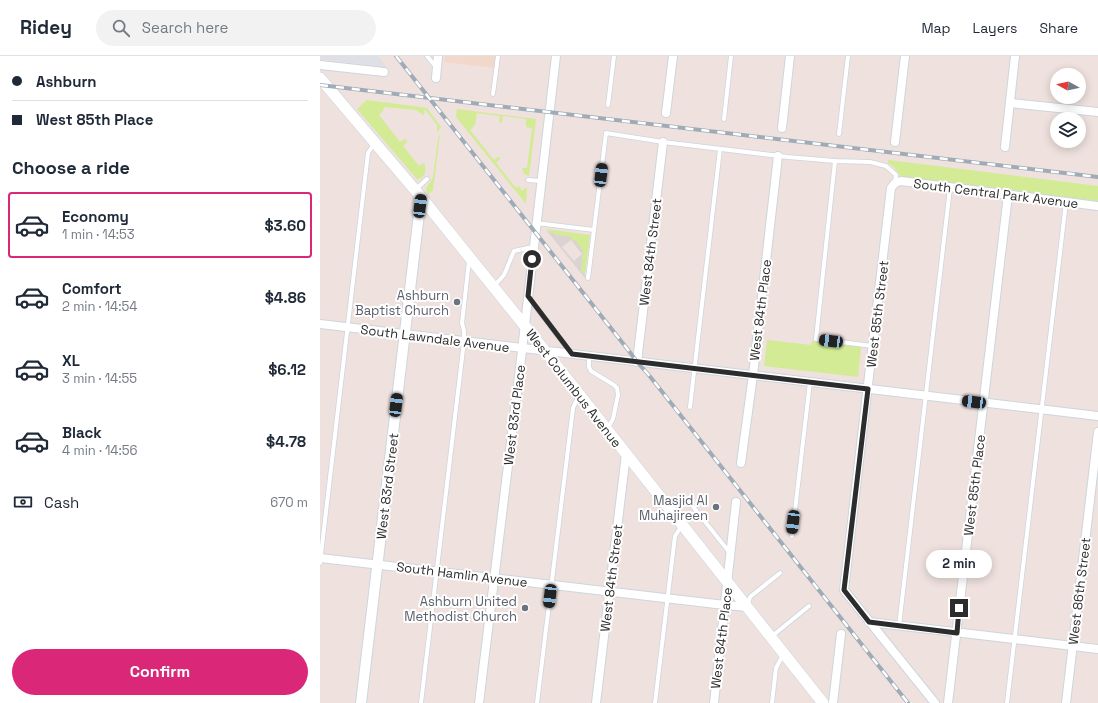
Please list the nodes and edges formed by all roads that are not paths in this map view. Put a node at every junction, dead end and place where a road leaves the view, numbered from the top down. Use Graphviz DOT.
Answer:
graph roads {
  1 [pos="427,56"];
  2 [pos="438,56"];
  3 [pos="498,56"];
  4 [pos="556,56"];
  5 [pos="614,56"];
  6 [pos="673,56"];
  7 [pos="731,56"];
  8 [pos="790,56"];
  9 [pos="848,56"];
  10 [pos="905,56"];
  11 [pos="1015,56"];
  12 [pos="320,65"];
  13 [pos="437,68"];
  14 [pos="384,72"];
  15 [pos="320,78"];
  16 [pos="436,78"];
  17 [pos="493,94"];
  18 [pos="1010,103"];
  19 [pos="608,105"];
  20 [pos="1098,112"];
  21 [pos="666,113"];
  22 [pos="724,119"];
  23 [pos="782,128"];
  24 [pos="839,134"];
  25 [pos="663,142"];
  26 [pos="895,142"];
  27 [pos="375,143"];
  28 [pos="1004,147"];
  29 [pos="720,148"];
  30 [pos="778,156"];
  31 [pos="835,161"];
  32 [pos="427,179"];
  33 [pos="528,180"];
  34 [pos="541,181"];
  35 [pos="895,183"];
  36 [pos="950,188"];
  37 [pos="418,194"];
  38 [pos="1008,195"];
  39 [pos="1066,202"];
  40 [pos="1098,206"];
  41 [pos="536,223"];
  42 [pos="594,230"];
  43 [pos="533,246"];
  44 [pos="470,258"];
  45 [pos="588,278"];
  46 [pos="493,287"];
  47 [pos="528,296"];
  48 [pos="320,324"];
  49 [pos="524,325"];
  50 [pos="348,328"];
  51 [pos="405,334"];
  52 [pos="464,341"];
  53 [pos="873,346"];
  54 [pos="522,348"];
  55 [pos="546,351"];
  56 [pos="572,354"];
  57 [pos="590,356"];
  58 [pos="637,362"];
  59 [pos="694,369"];
  60 [pos="753,376"];
  61 [pos="810,382"];
  62 [pos="868,389"];
  63 [pos="579,394"];
  64 [pos="925,396"];
  65 [pos="983,402"];
  66 [pos="690,407"];
  67 [pos="1041,409"];
  68 [pos="1098,416"];
  69 [pos="607,429"];
  70 [pos="1098,432"];
  71 [pos="626,454"];
  72 [pos="741,463"];
  73 [pos="736,502"];
  74 [pos="670,510"];
  75 [pos="682,525"];
  76 [pos="792,536"];
  77 [pos="730,554"];
  78 [pos="320,558"];
  79 [pos="320,563"];
  80 [pos="377,565"];
  81 [pos="436,572"];
  82 [pos="780,573"];
  83 [pos="494,578"];
  84 [pos="728,582"];
  85 [pos="551,585"];
  86 [pos="610,592"];
  87 [pos="667,598"];
  88 [pos="725,605"];
  89 [pos="809,606"];
  90 [pos="747,607"];
  91 [pos="869,622"];
  92 [pos="899,626"];
  93 [pos="957,633"];
  94 [pos="841,634"];
  95 [pos="771,637"];
  96 [pos="1014,640"];
  97 [pos="1073,646"];
  98 [pos="1098,649"];
  99 [pos="784,653"];
  100 [pos="361,703"];
  101 [pos="421,703"];
  102 [pos="479,703"];
  103 [pos="537,703"];
  104 [pos="596,703"];
  105 [pos="655,703"];
  106 [pos="714,703"];
  107 [pos="772,703"];
  108 [pos="823,703"];
  109 [pos="833,703"];
  110 [pos="935,703"];
  111 [pos="948,703"];
  112 [pos="1007,703"];
  113 [pos="1066,703"];
  1 -- 13 [label="lane"];
  2 -- 13 [label="street"];
  3 -- 17 [label="lane"];
  4 -- 34 [label="street, West 83rd Place"];
  5 -- 19 [label="lane"];
  6 -- 21 [label="street"];
  7 -- 22 [label="lane"];
  8 -- 23 [label="street"];
  9 -- 24 [label="lane"];
  10 -- 26 [label="street"];
  11 -- 18 [label="street"];
  12 -- 14 [label="street"];
  13 -- 16 [label="street"];
  15 -- 27 [label="main road, West Columbus Avenue"];
  18 -- 20 [label="street"];
  18 -- 28 [label="street"];
  25 -- 29 [label="lane"];
  25 -- 42 [label="lane"];
  25 -- 58 [label="street, West 84th Street"];
  27 -- 37 [label="main road, West Columbus Avenue"];
  27 -- 50 [label="lane"];
  29 -- 30 [label="lane"];
  29 -- 59 [label="lane"];
  30 -- 31 [label="lane"];
  30 -- 60 [label="street, West 84th Place"];
  31 -- 35 [label="lane"];
  31 -- 53 [label="lane"];
  32 -- 37 [label="lane"];
  33 -- 34 [label="lane"];
  34 -- 41 [label="street, West 83rd Place"];
  35 -- 36 [label="street, South Central Park Avenue"];
  35 -- 53 [label="street, West 85th Street"];
  36 -- 38 [label="street, South Central Park Avenue"];
  36 -- 64 [label="lane"];
  37 -- 44 [label="main road, West Columbus Avenue"];
  37 -- 51 [label="street, West 83rd Street"];
  38 -- 39 [label="street, South Central Park Avenue"];
  38 -- 65 [label="street, West 85th Place"];
  39 -- 40 [label="street, South Central Park Avenue"];
  39 -- 67 [label="lane"];
  41 -- 42 [label="lane"];
  41 -- 43 [label="street, West 83rd Place"];
  42 -- 45 [label="lane"];
  43 -- 46 [label="lane"];
  43 -- 47 [label="street, West 83rd Place"];
  44 -- 46 [label="main road, West Columbus Avenue"];
  44 -- 52 [label="lane"];
  46 -- 49 [label="main road, West Columbus Avenue"];
  47 -- 49 [label="street, West 83rd Place"];
  47 -- 56 [label="lane"];
  48 -- 50 [label="street, South Lawndale Avenue"];
  49 -- 54 [label="street, West 83rd Place"];
  49 -- 55 [label="main road, West Columbus Avenue"];
  50 -- 51 [label="street, South Lawndale Avenue"];
  50 -- 78 [label="lane"];
  51 -- 52 [label="street, South Lawndale Avenue"];
  51 -- 80 [label="street, West 83rd Street"];
  52 -- 54 [label="street, South Lawndale Avenue"];
  52 -- 81 [label="lane"];
  53 -- 62 [label="street, West 85th Street"];
  54 -- 55 [label="street, South Lawndale Avenue"];
  54 -- 83 [label="street, West 83rd Place"];
  55 -- 56 [label="street, South Lawndale Avenue"];
  55 -- 63 [label="main road, West Columbus Avenue"];
  56 -- 57 [label="street, South Lawndale Avenue"];
  57 -- 58 [label="street, South Lawndale Avenue"];
  57 -- 69 [label="lane"];
  58 -- 59 [label="street, South Lawndale Avenue"];
  59 -- 60 [label="street, South Lawndale Avenue"];
  59 -- 66 [label="lane"];
  60 -- 61 [label="street, South Lawndale Avenue"];
  60 -- 72 [label="street, West 84th Place"];
  61 -- 62 [label="street, South Lawndale Avenue"];
  61 -- 76 [label="lane"];
  62 -- 64 [label="street, South Lawndale Avenue"];
  62 -- 91 [label="street, West 85th Street"];
  63 -- 69 [label="main road, West Columbus Avenue"];
  63 -- 85 [label="lane"];
  64 -- 65 [label="street, South Lawndale Avenue"];
  64 -- 92 [label="lane"];
  65 -- 67 [label="street, South Lawndale Avenue"];
  65 -- 93 [label="street, West 85th Place"];
  67 -- 68 [label="street, South Lawndale Avenue"];
  67 -- 96 [label="lane"];
  69 -- 71 [label="main road, West Columbus Avenue"];
  70 -- 97 [label="street, West 86th Street"];
  71 -- 74 [label="main road, West Columbus Avenue"];
  71 -- 86 [label="street, West 84th Street"];
  73 -- 77 [label="street, West 84th Place"];
  74 -- 75 [label="main road, West Columbus Avenue"];
  74 -- 77 [label="lane"];
  75 -- 84 [label="main road, West Columbus Avenue"];
  75 -- 87 [label="lane"];
  77 -- 84 [label="street, West 84th Place"];
  78 -- 79 [label="lane"];
  78 -- 80 [label="street, South Hamlin Avenue"];
  80 -- 81 [label="street, South Hamlin Avenue"];
  80 -- 100 [label="street, West 83rd Street"];
  81 -- 83 [label="street, South Hamlin Avenue"];
  81 -- 101 [label="lane"];
  82 -- 90 [label="lane"];
  83 -- 85 [label="street, South Hamlin Avenue"];
  83 -- 102 [label="street, West 83rd Place"];
  84 -- 88 [label="street, West 84th Place"];
  84 -- 90 [label="main road, West Columbus Avenue"];
  85 -- 86 [label="street, South Hamlin Avenue"];
  85 -- 103 [label="lane"];
  86 -- 87 [label="street, South Hamlin Avenue"];
  86 -- 104 [label="street, West 84th Street"];
  87 -- 88 [label="street, South Hamlin Avenue"];
  87 -- 105 [label="lane"];
  88 -- 90 [label="street, South Hamlin Avenue"];
  88 -- 106 [label="street, West 84th Place"];
  89 -- 95 [label="lane"];
  90 -- 95 [label="main road, West Columbus Avenue"];
  91 -- 92 [label="street"];
  91 -- 110 [label="street"];
  92 -- 93 [label="street"];
  93 -- 96 [label="street"];
  93 -- 111 [label="street, West 85th Place"];
  94 -- 109 [label="street"];
  95 -- 99 [label="main road, West Columbus Avenue"];
  96 -- 97 [label="street"];
  96 -- 112 [label="lane"];
  97 -- 98 [label="street"];
  97 -- 113 [label="street, West 86th Street"];
  99 -- 107 [label="lane"];
  99 -- 108 [label="main road, West Columbus Avenue"];
}
